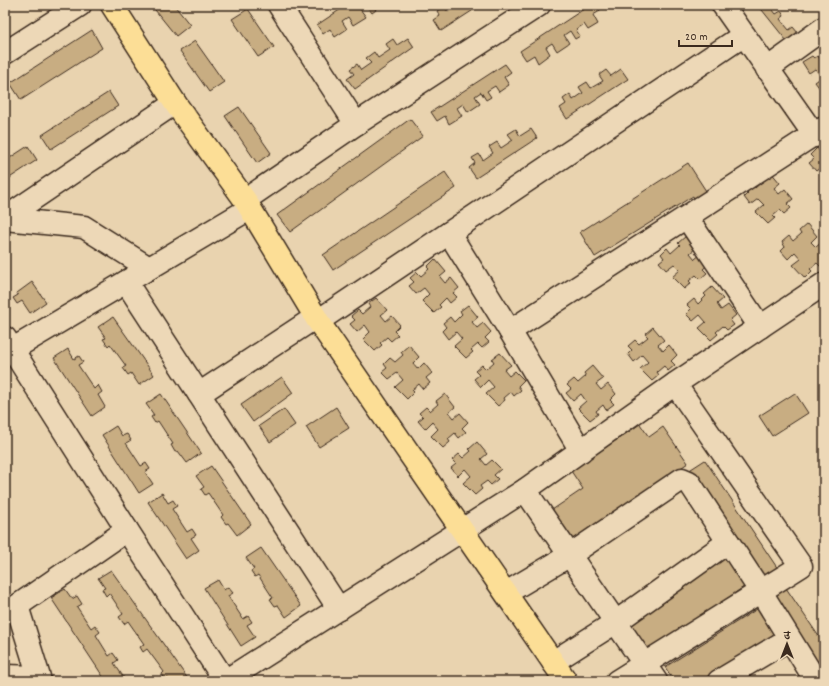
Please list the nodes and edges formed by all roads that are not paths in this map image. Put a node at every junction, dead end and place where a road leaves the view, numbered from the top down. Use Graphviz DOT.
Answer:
graph roads {
  1 [pos="80,5"];
  2 [pos="112,5"];
  3 [pos="539,5"];
  4 [pos="723,5"];
  5 [pos="282,6"];
  6 [pos="824,28"];
  7 [pos="744,35"];
  8 [pos="5,53"];
  9 [pos="767,68"];
  10 [pos="175,103"];
  11 [pos="356,124"];
  12 [pos="819,132"];
  13 [pos="247,205"];
  14 [pos="5,218"];
  15 [pos="687,218"];
  16 [pos="449,234"];
  17 [pos="149,268"];
  18 [pos="126,282"];
  19 [pos="824,284"];
  20 [pos="317,319"];
  21 [pos="760,328"];
  22 [pos="510,331"];
  23 [pos="9,344"];
  24 [pos="674,384"];
  25 [pos="199,394"];
  26 [pos="580,451"];
  27 [pos="525,490"];
  28 [pos="126,530"];
  29 [pos="463,530"];
  30 [pos="728,542"];
  31 [pos="570,555"];
  32 [pos="761,592"];
  33 [pos="506,593"];
  34 [pos="338,609"];
  35 [pos="616,622"];
  36 [pos="789,639"];
  37 [pos="553,662"];
  38 [pos="650,673"];
  39 [pos="5,676"];
  40 [pos="38,679"];
  41 [pos="225,681"];
  42 [pos="566,681"];
  43 [pos="617,681"];
  44 [pos="719,681"];
  45 [pos="816,681"];
  1 -- 8 [label="street"];
  2 -- 10 [label="main road"];
  3 -- 11 [label="street"];
  4 -- 7 [label="street"];
  5 -- 11 [label="street"];
  6 -- 9 [label="street"];
  7 -- 9 [label="street"];
  7 -- 16 [label="street"];
  9 -- 12 [label="street"];
  10 -- 13 [label="main road"];
  10 -- 14 [label="street"];
  11 -- 13 [label="street"];
  12 -- 15 [label="street"];
  13 -- 17 [label="street"];
  13 -- 20 [label="main road"];
  14 -- 17 [label="street"];
  15 -- 21 [label="street"];
  15 -- 22 [label="street"];
  16 -- 20 [label="street"];
  16 -- 22 [label="street"];
  17 -- 18 [label="street"];
  18 -- 23 [label="street"];
  18 -- 25 [label="street"];
  19 -- 21 [label="street"];
  20 -- 25 [label="street"];
  20 -- 29 [label="main road"];
  21 -- 24 [label="street"];
  22 -- 26 [label="street"];
  23 -- 28 [label="street"];
  24 -- 26 [label="street"];
  24 -- 32 [label="street"];
  25 -- 34 [label="street"];
  26 -- 27 [label="street"];
  27 -- 29 [label="street"];
  27 -- 31 [label="street"];
  28 -- 40 [label="street"];
  28 -- 41 [label="street"];
  29 -- 33 [label="main road"];
  29 -- 34 [label="street"];
  30 -- 31 [label="street"];
  30 -- 32 [label="street"];
  30 -- 35 [label="street"];
  31 -- 33 [label="street"];
  31 -- 35 [label="street"];
  32 -- 36 [label="street"];
  32 -- 38 [label="street"];
  33 -- 37 [label="main road"];
  34 -- 41 [label="street"];
  35 -- 37 [label="street"];
  35 -- 38 [label="street"];
  36 -- 44 [label="street"];
  36 -- 45 [label="street"];
  37 -- 42 [label="main road"];
  38 -- 43 [label="street"];
  39 -- 40 [label="street"];
}
